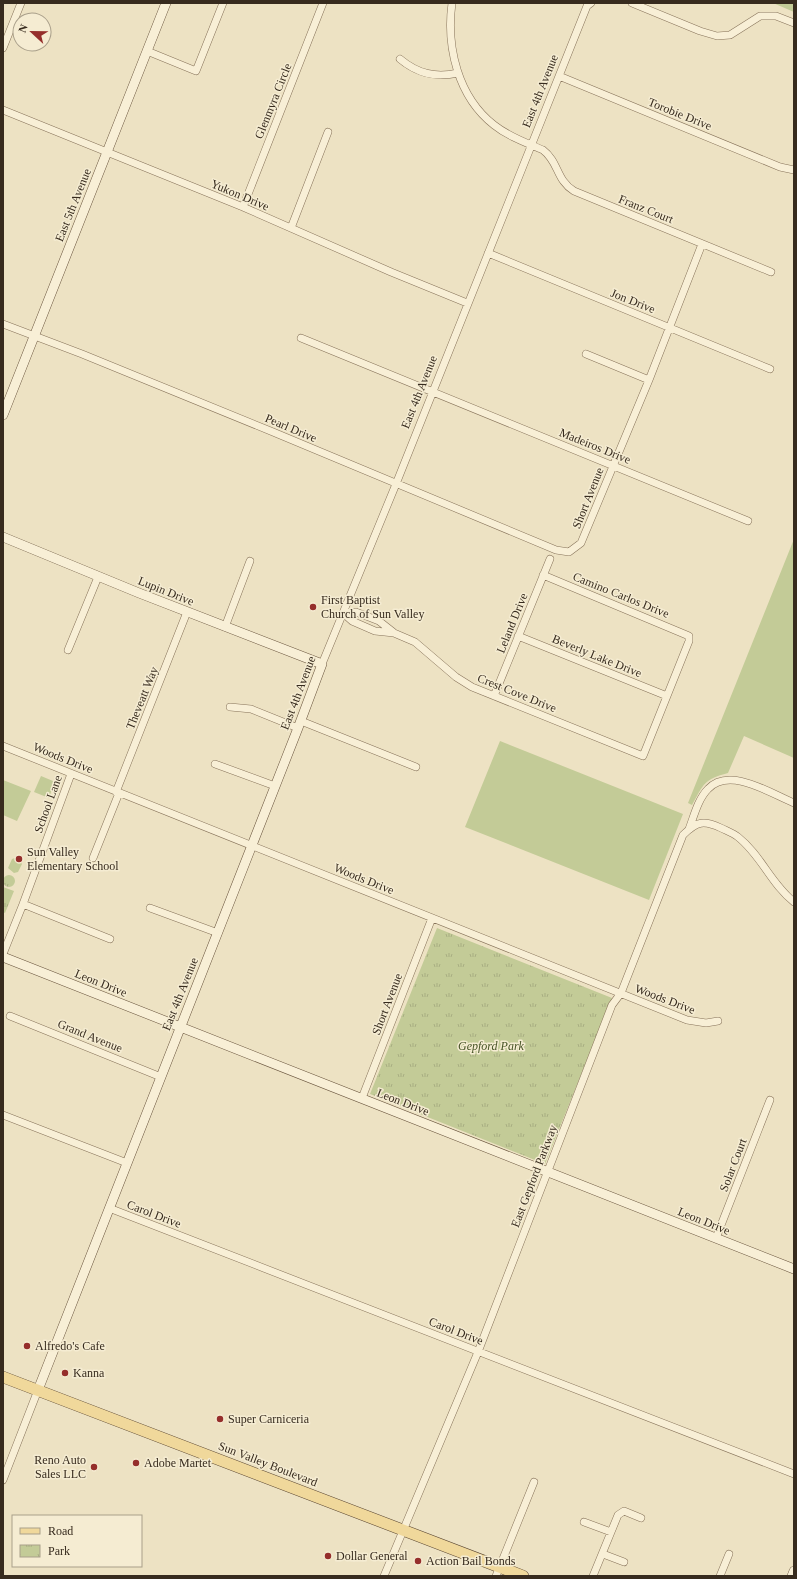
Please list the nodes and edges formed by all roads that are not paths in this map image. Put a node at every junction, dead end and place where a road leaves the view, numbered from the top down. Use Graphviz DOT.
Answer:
graph roads {
  1 [pos="21,3"];
  2 [pos="166,3"];
  3 [pos="223,3"];
  4 [pos="323,3"];
  5 [pos="452,3"];
  6 [pos="632,3"];
  7 [pos="589,4"];
  8 [pos="794,23"];
  9 [pos="3,48"];
  10 [pos="147,52"];
  11 [pos="400,59"];
  12 [pos="458,73"];
  13 [pos="559,76"];
  14 [pos="3,110"];
  15 [pos="328,132"];
  16 [pos="531,145"];
  17 [pos="107,152"];
  18 [pos="794,170"];
  19 [pos="242,207"];
  20 [pos="291,228"];
  21 [pos="702,244"];
  22 [pos="488,253"];
  23 [pos="771,272"];
  24 [pos="467,303"];
  25 [pos="3,324"];
  26 [pos="669,328"];
  27 [pos="33,337"];
  28 [pos="301,338"];
  29 [pos="586,354"];
  30 [pos="770,369"];
  31 [pos="649,380"];
  32 [pos="432,392"];
  33 [pos="3,415"];
  34 [pos="613,466"];
  35 [pos="396,484"];
  36 [pos="748,521"];
  37 [pos="3,537"];
  38 [pos="569,552"];
  39 [pos="550,559"];
  40 [pos="250,561"];
  41 [pos="543,576"];
  42 [pos="98,577"];
  43 [pos="187,612"];
  44 [pos="343,612"];
  45 [pos="225,627"];
  46 [pos="394,633"];
  47 [pos="518,636"];
  48 [pos="68,650"];
  49 [pos="322,664"];
  50 [pos="494,696"];
  51 [pos="667,696"];
  52 [pos="230,707"];
  53 [pos="299,724"];
  54 [pos="3,746"];
  55 [pos="215,764"];
  56 [pos="416,767"];
  57 [pos="71,774"];
  58 [pos="276,786"];
  59 [pos="118,792"];
  60 [pos="794,803"];
  61 [pos="687,831"];
  62 [pos="252,846"];
  63 [pos="93,858"];
  64 [pos="794,902"];
  65 [pos="23,904"];
  66 [pos="150,908"];
  67 [pos="432,918"];
  68 [pos="218,933"];
  69 [pos="110,939"];
  70 [pos="3,954"];
  71 [pos="3,957"];
  72 [pos="621,993"];
  73 [pos="10,1016"];
  74 [pos="718,1020"];
  75 [pos="180,1027"];
  76 [pos="161,1077"];
  77 [pos="362,1098"];
  78 [pos="770,1100"];
  79 [pos="3,1115"];
  80 [pos="127,1163"];
  81 [pos="548,1172"];
  82 [pos="109,1208"];
  83 [pos="716,1238"];
  84 [pos="794,1269"];
  85 [pos="478,1352"];
  86 [pos="3,1377"];
  87 [pos="38,1390"];
  88 [pos="794,1474"];
  89 [pos="3,1480"];
  90 [pos="534,1482"];
  91 [pos="641,1518"];
  92 [pos="584,1522"];
  93 [pos="403,1530"];
  94 [pos="611,1532"];
  95 [pos="603,1554"];
  96 [pos="729,1554"];
  97 [pos="624,1562"];
  98 [pos="498,1571"];
  99 [pos="794,1571"];
  100 [pos="384,1576"];
  101 [pos="523,1576"];
  102 [pos="593,1576"];
  103 [pos="720,1576"];
  104 [pos="792,1576"];
  1 -- 9 [label="street"];
  2 -- 10 [label="street, East 5th Avenue"];
  3 -- 10 [label="street"];
  4 -- 19 [label="street, Glenmyra Circle"];
  5 -- 12 [label="street, Franz Court"];
  6 -- 8 [label="street"];
  7 -- 13 [label="street, East 4th Avenue"];
  10 -- 17 [label="street, East 5th Avenue"];
  11 -- 12 [label="street"];
  12 -- 16 [label="street, Franz Court"];
  13 -- 16 [label="street, East 4th Avenue"];
  13 -- 18 [label="street, Torobie Drive"];
  14 -- 17 [label="street, Yukon Drive"];
  15 -- 20 [label="street"];
  16 -- 21 [label="street, Franz Court"];
  16 -- 22 [label="street, East 4th Avenue"];
  17 -- 19 [label="street, Yukon Drive"];
  17 -- 27 [label="street, East 5th Avenue"];
  19 -- 20 [label="street, Yukon Drive"];
  20 -- 24 [label="street, Yukon Drive"];
  21 -- 23 [label="street, Franz Court"];
  21 -- 26 [label="street, Short Avenue"];
  22 -- 24 [label="street, East 4th Avenue"];
  22 -- 26 [label="street, Jon Drive"];
  24 -- 32 [label="street, East 4th Avenue"];
  25 -- 27 [label="street, Pearl Drive"];
  26 -- 30 [label="street, Jon Drive"];
  26 -- 31 [label="street, Short Avenue"];
  27 -- 33 [label="street, East 5th Avenue"];
  27 -- 35 [label="street, Pearl Drive"];
  28 -- 32 [label="street, Madeiros Drive"];
  29 -- 31 [label="street"];
  31 -- 34 [label="street, Short Avenue"];
  32 -- 34 [label="street, Madeiros Drive"];
  32 -- 35 [label="street, East 4th Avenue"];
  34 -- 36 [label="street, Madeiros Drive"];
  34 -- 38 [label="street, Short Avenue"];
  35 -- 38 [label="street, Pearl Drive"];
  35 -- 44 [label="street, East 4th Avenue"];
  37 -- 42 [label="street, Lupin Drive"];
  39 -- 41 [label="street, Leland Drive"];
  40 -- 45 [label="street"];
  41 -- 47 [label="street, Leland Drive"];
  41 -- 51 [label="street, Camino Carlos Drive"];
  42 -- 43 [label="street, Lupin Drive"];
  42 -- 48 [label="street"];
  43 -- 45 [label="street, Lupin Drive"];
  43 -- 59 [label="street, Theveatt Way"];
  44 -- 46 [label="street, Crest Cove Drive"];
  44 -- 46 [label="street, Crest Cove Drive"];
  44 -- 49 [label="street, East 4th Avenue"];
  45 -- 49 [label="street, Lupin Drive"];
  46 -- 50 [label="street, Crest Cove Drive"];
  47 -- 50 [label="street, Leland Drive"];
  47 -- 51 [label="street, Beverly Lake Drive"];
  49 -- 53 [label="street, East 4th Avenue"];
  50 -- 51 [label="street, Crest Cove Drive"];
  52 -- 53 [label="street"];
  53 -- 56 [label="street"];
  53 -- 58 [label="street, East 4th Avenue"];
  54 -- 57 [label="street, Woods Drive"];
  55 -- 58 [label="street"];
  57 -- 59 [label="street, Woods Drive"];
  57 -- 65 [label="street, School Lane"];
  58 -- 62 [label="street, East 4th Avenue"];
  59 -- 62 [label="street, Woods Drive"];
  59 -- 63 [label="street, Theveatt Way"];
  60 -- 61 [label="street, East Gepford Parkway"];
  61 -- 64 [label="street"];
  61 -- 72 [label="street, East Gepford Parkway"];
  62 -- 67 [label="street, Woods Drive"];
  62 -- 68 [label="street, East 4th Avenue"];
  65 -- 69 [label="street"];
  65 -- 70 [label="street, School Lane"];
  66 -- 68 [label="street"];
  67 -- 72 [label="street, Woods Drive"];
  67 -- 77 [label="street, Short Avenue"];
  68 -- 75 [label="street, East 4th Avenue"];
  71 -- 75 [label="street, Leon Drive"];
  72 -- 74 [label="street, Woods Drive"];
  72 -- 81 [label="street, East Gepford Parkway"];
  73 -- 76 [label="street, Grand Avenue"];
  75 -- 76 [label="street, East 4th Avenue"];
  75 -- 77 [label="street, Leon Drive"];
  76 -- 80 [label="street, East 4th Avenue"];
  77 -- 81 [label="street, Leon Drive"];
  78 -- 83 [label="street, Solar Court"];
  79 -- 80 [label="street"];
  80 -- 82 [label="street, East 4th Avenue"];
  81 -- 83 [label="street, Leon Drive"];
  81 -- 85 [label="street, East Gepford Parkway"];
  82 -- 85 [label="street, Carol Drive"];
  82 -- 87 [label="street, East 4th Avenue"];
  83 -- 84 [label="street, Leon Drive"];
  85 -- 88 [label="street, Carol Drive"];
  85 -- 93 [label="street, East Gepford Parkway"];
  86 -- 87 [label="main road, Sun Valley Boulevard"];
  87 -- 89 [label="street"];
  87 -- 93 [label="main road, Sun Valley Boulevard"];
  90 -- 98 [label="street"];
  91 -- 94 [label="street"];
  92 -- 94 [label="street"];
  93 -- 98 [label="main road, Sun Valley Boulevard"];
  93 -- 100 [label="street, East Gepford Parkway"];
  94 -- 95 [label="street"];
  95 -- 97 [label="street"];
  95 -- 102 [label="street"];
  96 -- 103 [label="street"];
  98 -- 101 [label="main road, Sun Valley Boulevard"];
  99 -- 104 [label="street"];
}
